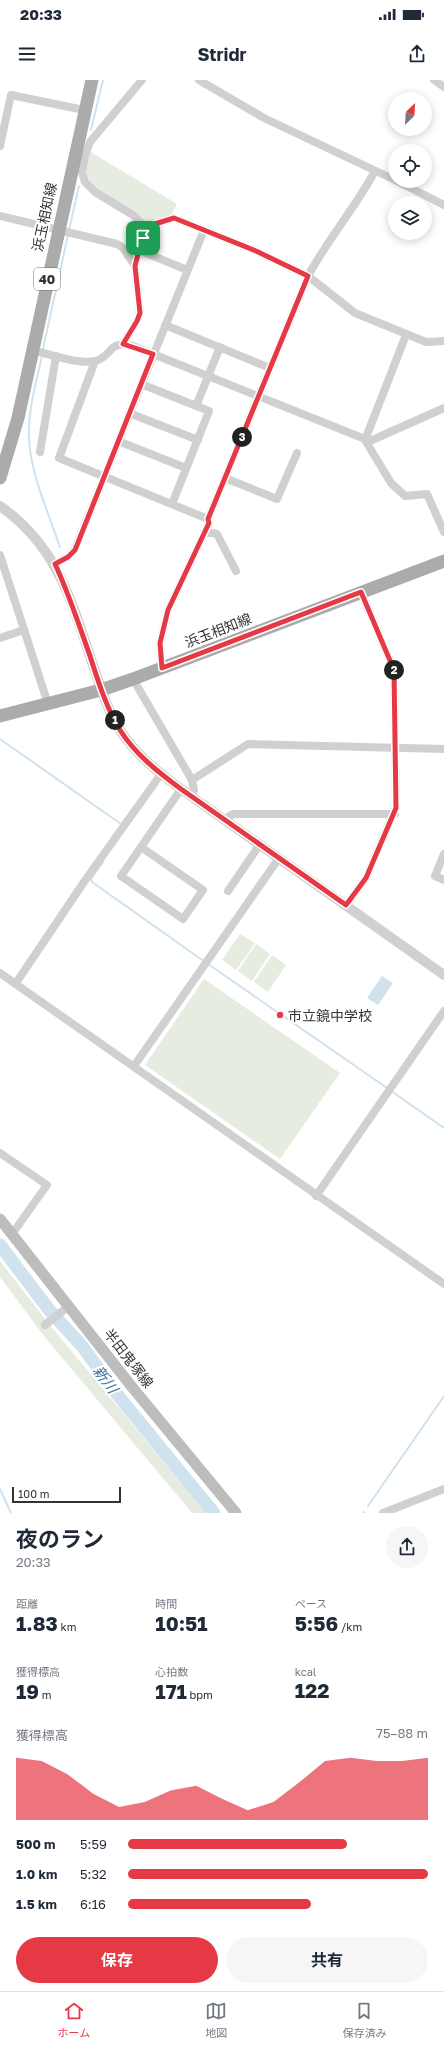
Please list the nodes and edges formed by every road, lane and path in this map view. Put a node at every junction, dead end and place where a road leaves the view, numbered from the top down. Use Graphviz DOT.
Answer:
graph roads {
  1 [pos="92,80"];
  2 [pos="142,80"];
  3 [pos="199,80"];
  4 [pos="434,80"];
  5 [pos="444,87"];
  6 [pos="84,110"];
  7 [pos="0,146"];
  8 [pos="375,171"];
  9 [pos="388,177"];
  10 [pos="410,188"];
  11 [pos="444,205"];
  12 [pos="0,216"];
  13 [pos="145,227"];
  14 [pos="58,230"];
  15 [pos="204,230"];
  16 [pos="139,250"];
  17 [pos="135,266"];
  18 [pos="188,270"];
  19 [pos="308,276"];
  20 [pos="165,325"];
  21 [pos="406,335"];
  22 [pos="444,341"];
  23 [pos="123,344"];
  24 [pos="220,348"];
  25 [pos="32,350"];
  26 [pos="153,354"];
  27 [pos="56,356"];
  28 [pos="94,361"];
  29 [pos="270,368"];
  30 [pos="208,376"];
  31 [pos="141,384"];
  32 [pos="258,396"];
  33 [pos="196,406"];
  34 [pos="444,408"];
  35 [pos="129,412"];
  36 [pos="198,440"];
  37 [pos="365,440"];
  38 [pos="118,441"];
  39 [pos="40,452"];
  40 [pos="297,453"];
  41 [pos="186,468"];
  42 [pos="104,476"];
  43 [pos="0,478"];
  44 [pos="225,478"];
  45 [pos="172,504"];
  46 [pos="0,506"];
  47 [pos="208,519"];
  48 [pos="444,532"];
  49 [pos="204,533"];
  50 [pos="0,555"];
  51 [pos="444,561"];
  52 [pos="55,564"];
  53 [pos="236,571"];
  54 [pos="361,592"];
  55 [pos="24,630"];
  56 [pos="0,638"];
  57 [pos="162,668"];
  58 [pos="133,679"];
  59 [pos="101,690"];
  60 [pos="48,704"];
  61 [pos="0,716"];
  62 [pos="396,748"];
  63 [pos="444,749"];
  64 [pos="162,774"];
  65 [pos="192,780"];
  66 [pos="181,789"];
  67 [pos="191,796"];
  68 [pos="395,814"];
  69 [pos="225,819"];
  70 [pos="260,844"];
  71 [pos="141,847"];
  72 [pos="444,854"];
  73 [pos="279,858"];
  74 [pos="444,880"];
  75 [pos="228,891"];
  76 [pos="346,905"];
  77 [pos="443,972"];
  78 [pos="0,973"];
  79 [pos="16,984"];
  80 [pos="444,1011"];
  81 [pos="134,1066"];
  82 [pos="0,1153"];
  83 [pos="316,1196"];
  84 [pos="0,1219"];
  85 [pos="12,1234"];
  86 [pos="444,1284"];
  87 [pos="67,1308"];
  88 [pos="45,1325"];
  89 [pos="444,1489"];
  90 [pos="236,1513"];
  91 [pos="383,1513"];
  1 -- 6 [label="main road, 浜玉相知線 / 40"];
  2 -- 13 [label="street"];
  3 -- 8 [label="street"];
  4 -- 5 [label="street"];
  6 -- 7 [label="street"];
  6 -- 14 [label="main road, 浜玉相知線 / 40"];
  8 -- 9 [label="street"];
  8 -- 19 [label="street"];
  10 -- 11 [label="street"];
  12 -- 14 [label="street"];
  13 -- 15 [label="street"];
  13 -- 16 [label="street"];
  14 -- 17 [label="street"];
  14 -- 25 [label="main road, 浜玉相知線 / 40"];
  15 -- 18 [label="street"];
  15 -- 19 [label="street"];
  16 -- 17 [label="street"];
  16 -- 18 [label="street"];
  17 -- 23 [label="street"];
  18 -- 20 [label="street"];
  19 -- 21 [label="street"];
  19 -- 29 [label="street"];
  20 -- 24 [label="street"];
  20 -- 26 [label="street"];
  21 -- 22 [label="street"];
  21 -- 37 [label="street"];
  23 -- 26 [label="street"];
  23 -- 28 [label="street"];
  24 -- 29 [label="street"];
  24 -- 30 [label="street"];
  25 -- 27 [label="street"];
  25 -- 43 [label="main road, 浜玉相知線 / 40"];
  26 -- 30 [label="street"];
  26 -- 31 [label="street"];
  27 -- 28 [label="street"];
  27 -- 39 [label="street"];
  28 -- 42 [label="street"];
  29 -- 32 [label="street"];
  30 -- 32 [label="street"];
  30 -- 33 [label="street"];
  31 -- 33 [label="street"];
  31 -- 35 [label="street"];
  32 -- 37 [label="street"];
  32 -- 44 [label="street"];
  33 -- 36 [label="street"];
  34 -- 37 [label="street"];
  35 -- 36 [label="street"];
  35 -- 38 [label="street"];
  36 -- 41 [label="street"];
  37 -- 48 [label="street"];
  38 -- 41 [label="street"];
  38 -- 42 [label="street"];
  40 -- 44 [label="street"];
  41 -- 45 [label="street"];
  42 -- 45 [label="street"];
  42 -- 52 [label="street"];
  44 -- 47 [label="street"];
  45 -- 47 [label="street"];
  46 -- 52 [label="street"];
  47 -- 49 [label="street"];
  49 -- 53 [label="street"];
  49 -- 57 [label="street"];
  50 -- 55 [label="street"];
  51 -- 54 [label="main road, 浜玉相知線"];
  52 -- 59 [label="street"];
  54 -- 57 [label="main road, 浜玉相知線"];
  54 -- 62 [label="street"];
  55 -- 56 [label="street"];
  55 -- 60 [label="street"];
  57 -- 58 [label="main road, 浜玉相知線"];
  58 -- 59 [label="main road, 浜玉相知線"];
  58 -- 65 [label="street"];
  59 -- 60 [label="main road, 浜玉相知線"];
  59 -- 64 [label="street"];
  60 -- 61 [label="main road, 浜玉相知線"];
  62 -- 63 [label="street"];
  62 -- 65 [label="street"];
  62 -- 68 [label="street"];
  64 -- 66 [label="street"];
  64 -- 79 [label="street"];
  65 -- 67 [label="street"];
  66 -- 67 [label="street"];
  66 -- 71 [label="street"];
  67 -- 69 [label="street"];
  68 -- 69 [label="street"];
  68 -- 76 [label="street"];
  69 -- 70 [label="street"];
  70 -- 73 [label="street"];
  70 -- 75 [label="street"];
  71 -- 71 [label="street"];
  72 -- 74 [label="street"];
  73 -- 76 [label="street"];
  73 -- 81 [label="street"];
  76 -- 77 [label="street"];
  78 -- 79 [label="street"];
  79 -- 81 [label="street"];
  80 -- 83 [label="street"];
  81 -- 83 [label="street"];
  82 -- 85 [label="street"];
  83 -- 86 [label="street"];
  84 -- 85 [label="main road, 半田鬼塚線"];
  85 -- 87 [label="main road, 半田鬼塚線"];
  87 -- 88 [label="street"];
  87 -- 90 [label="main road, 半田鬼塚線"];
  89 -- 91 [label="street"];
}
